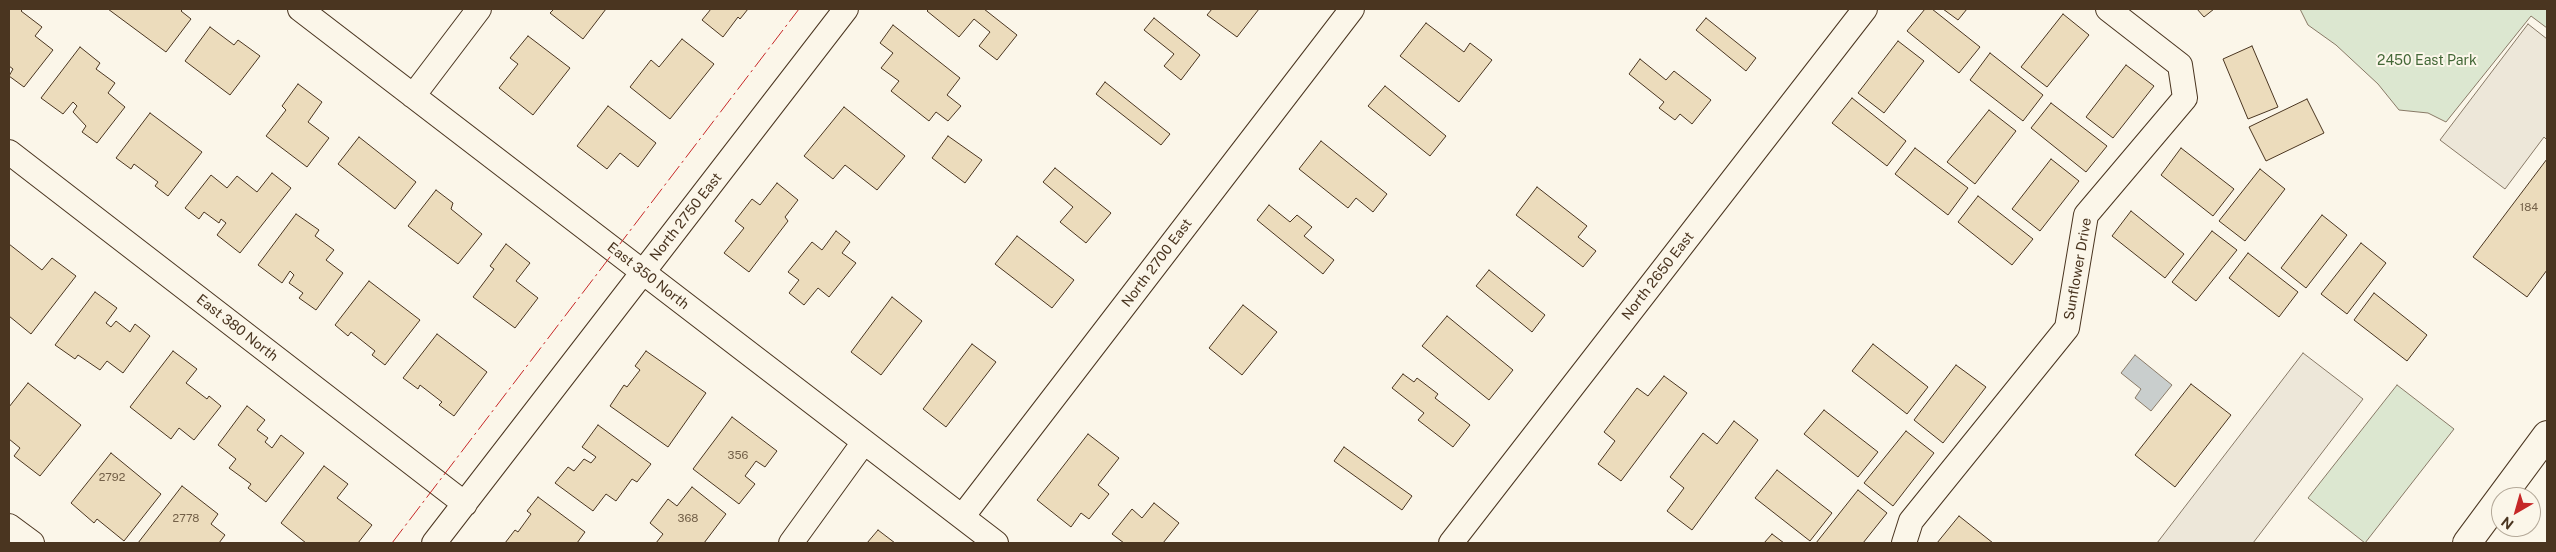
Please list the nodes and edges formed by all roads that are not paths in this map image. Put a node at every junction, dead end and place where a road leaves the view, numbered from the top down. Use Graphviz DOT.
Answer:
graph roads {
  1 [pos="300,9"];
  2 [pos="479,9"];
  3 [pos="846,9"];
  4 [pos="1352,9"];
  5 [pos="1865,9"];
  6 [pos="2108,9"];
  7 [pos="413,96"];
  8 [pos="9,152"];
  9 [pos="643,272"];
  10 [pos="2547,435"];
  11 [pos="864,442"];
  12 [pos="465,504"];
  13 [pos="962,517"];
  14 [pos="9,526"];
  15 [pos="32,543"];
  16 [pos="434,543"];
  17 [pos="792,543"];
  18 [pos="996,543"];
  19 [pos="1451,543"];
  20 [pos="1904,543"];
  21 [pos="2467,543"];
  1 -- 7 [label="street, East 350 North"];
  2 -- 7 [label="street"];
  3 -- 9 [label="street, North 2750 East"];
  4 -- 13 [label="street, North 2700 East"];
  5 -- 19 [label="street, North 2650 East"];
  6 -- 20 [label="street, Sunflower Drive"];
  7 -- 9 [label="street, East 350 North"];
  8 -- 12 [label="street, East 380 North"];
  9 -- 11 [label="street, East 350 North"];
  9 -- 12 [label="street, North 2750 East"];
  10 -- 21 [label="street"];
  11 -- 13 [label="street, East 350 North"];
  11 -- 17 [label="street"];
  12 -- 16 [label="street, North 2750 East"];
  13 -- 18 [label="street, East 350 North"];
  14 -- 15 [label="street"];
}
